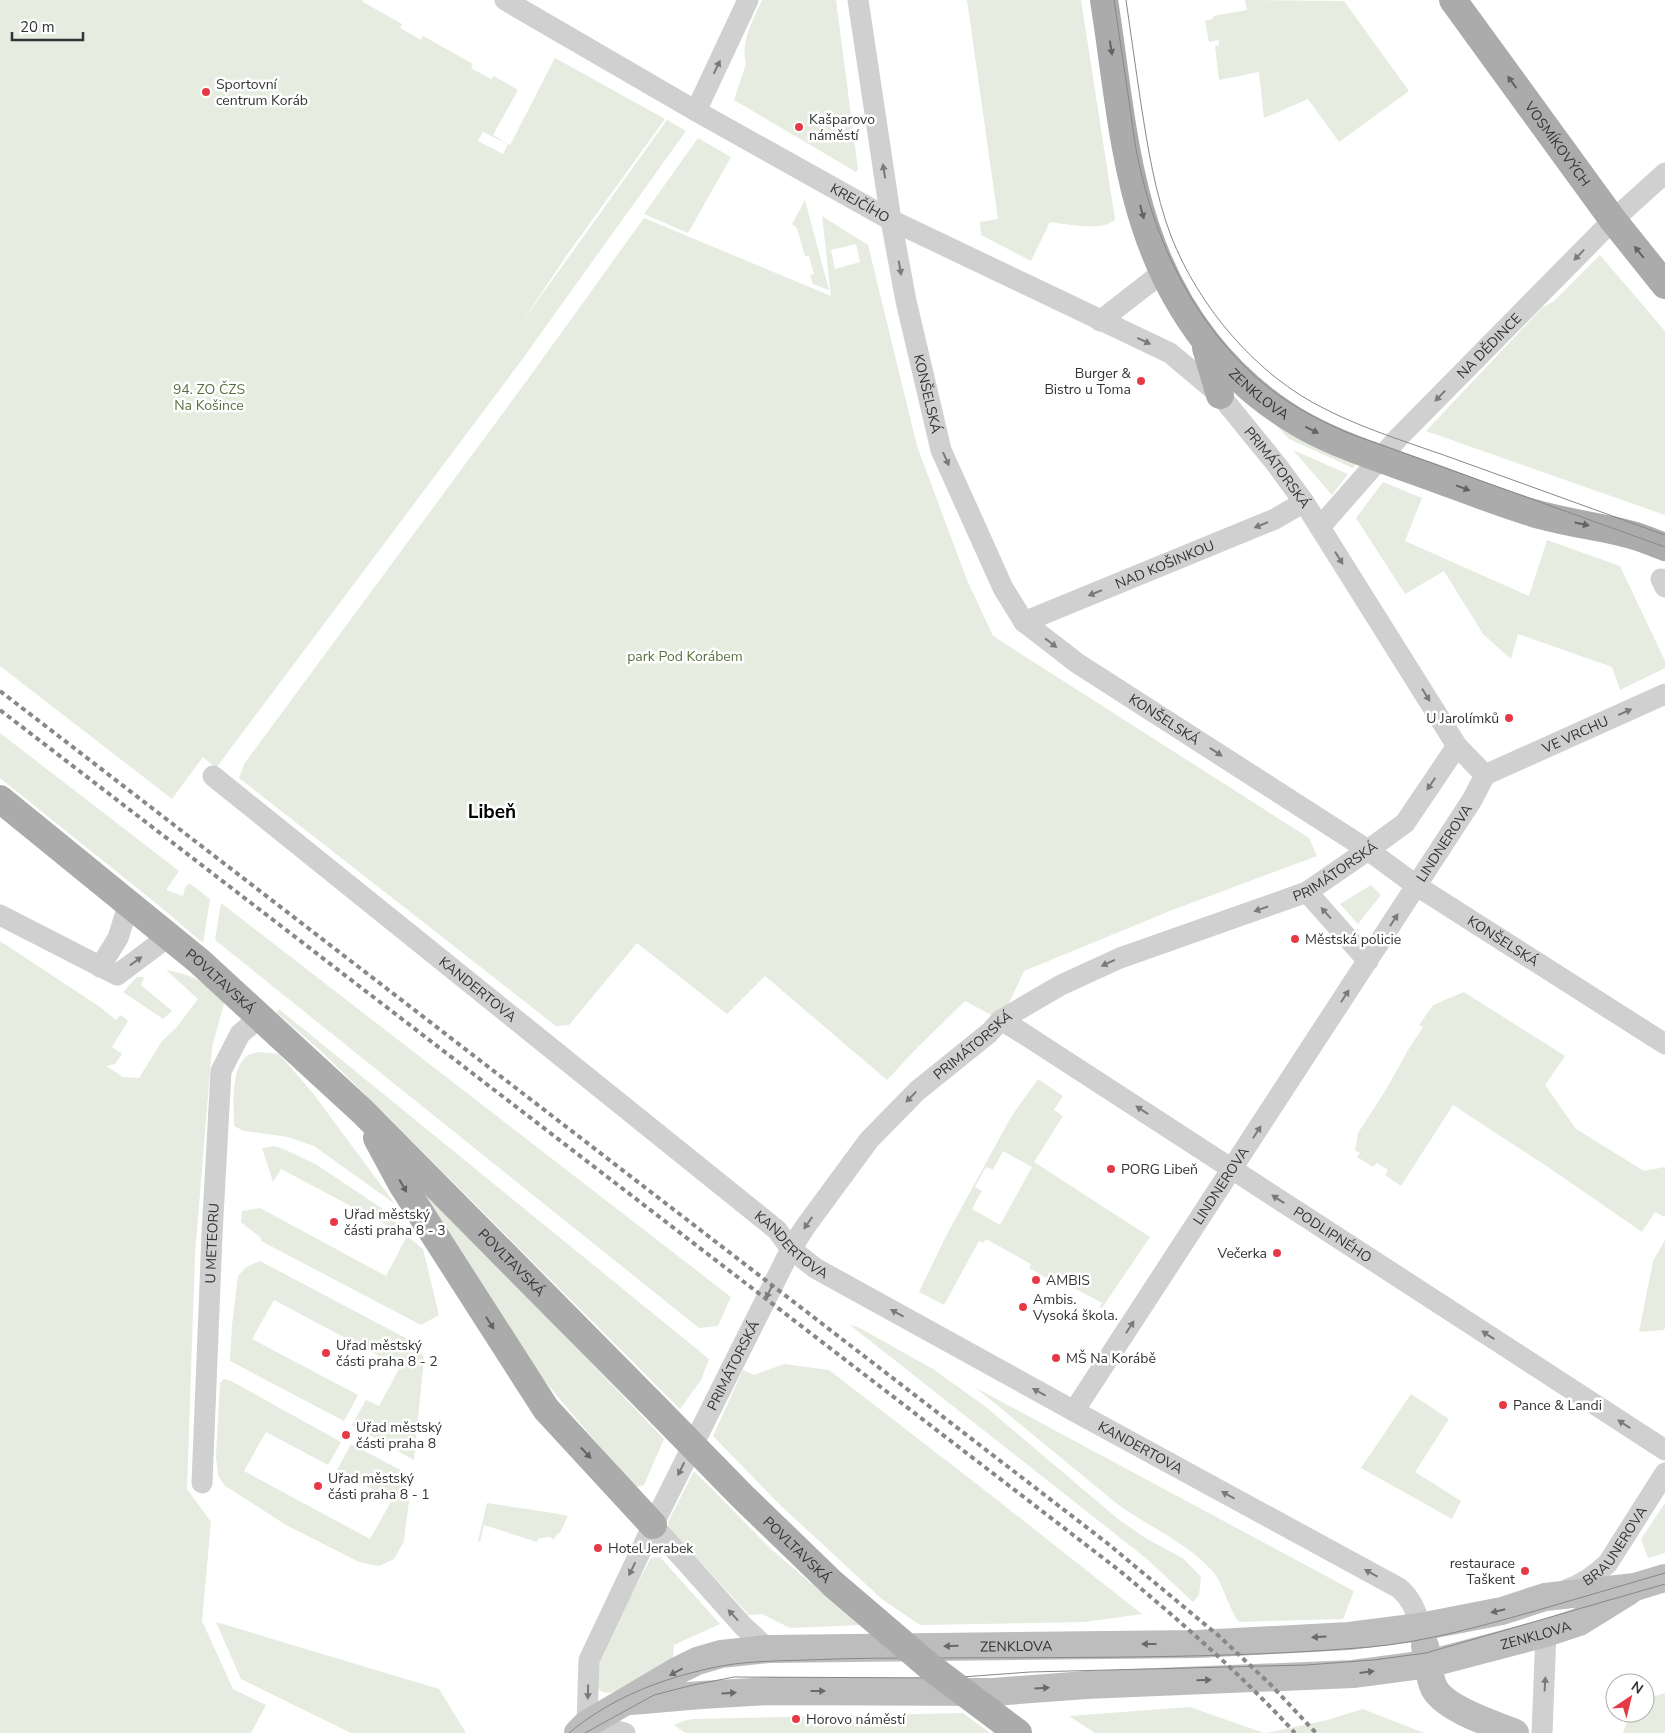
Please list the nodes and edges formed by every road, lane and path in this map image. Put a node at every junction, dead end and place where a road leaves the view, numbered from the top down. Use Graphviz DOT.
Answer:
graph roads {
  1 [pos="505,0"];
  2 [pos="748,0"];
  3 [pos="858,0"];
  4 [pos="1104,0"];
  5 [pos="1453,0"];
  6 [pos="696,111"];
  7 [pos="1665,173"];
  8 [pos="891,220"];
  9 [pos="1613,220"];
  10 [pos="1163,272"];
  11 [pos="1665,284"];
  12 [pos="1100,321"];
  13 [pos="1204,342"];
  14 [pos="1220,395"];
  15 [pos="1380,459"];
  16 [pos="1304,502"];
  17 [pos="1320,527"];
  18 [pos="1665,547"];
  19 [pos="1024,622"];
  20 [pos="1665,694"];
  21 [pos="1458,746"];
  22 [pos="1485,775"];
  23 [pos="213,776"];
  24 [pos="0,799"];
  25 [pos="1368,850"];
  26 [pos="1417,886"];
  27 [pos="1307,892"];
  28 [pos="129,903"];
  29 [pos="0,915"];
  30 [pos="169,936"];
  31 [pos="1368,961"];
  32 [pos="100,967"];
  33 [pos="260,1017"];
  34 [pos="1001,1020"];
  35 [pos="1665,1044"];
  36 [pos="363,1112"];
  37 [pos="1233,1169"];
  38 [pos="791,1249"];
  39 [pos="1074,1411"];
  40 [pos="1665,1450"];
  41 [pos="1665,1473"];
  42 [pos="202,1483"];
  43 [pos="653,1525"];
  44 [pos="1665,1578"];
  45 [pos="1635,1587"];
  46 [pos="1545,1597"];
  47 [pos="1420,1627"];
  48 [pos="1546,1633"];
  49 [pos="768,1649"];
  50 [pos="1428,1664"];
  51 [pos="624,1702"];
  52 [pos="582,1728"];
  53 [pos="625,1733"];
  54 [pos="1018,1733"];
  55 [pos="1515,1733"];
  56 [pos="1542,1733"];
  1 -- 6 [label="street, KREJČÍHO"];
  6 -- 2 [label="street, one-way"];
  8 -- 3 [label="street, one-way"];
  4 -- 10 [label="main road, ZENKLOVA, one-way"];
  9 -- 5 [label="main road, VOSMÍKOVÝCH, one-way"];
  6 -- 8 [label="street, KREJČÍHO"];
  7 -- 9 [label="street, NA DĚDINCE"];
  8 -- 12 [label="street, KREJČÍHO"];
  8 -- 19 [label="street, KONŠELSKÁ, one-way"];
  11 -- 9 [label="main road, VOSMÍKOVÝCH, one-way"];
  9 -- 15 [label="street, NA DĚDINCE, one-way"];
  10 -- 12 [label="street"];
  10 -- 13 [label="main road, ZENKLOVA"];
  12 -- 14 [label="street, KREJČÍHO, one-way"];
  13 -- 14 [label="main road"];
  13 -- 15 [label="main road, ZENKLOVA, one-way"];
  14 -- 16 [label="street, PRIMÁTORSKÁ"];
  15 -- 17 [label="street, NA DĚDINCE"];
  15 -- 18 [label="main road, ZENKLOVA, one-way"];
  16 -- 17 [label="street, PRIMÁTORSKÁ"];
  16 -- 19 [label="street, NAD KOŠINKOU, one-way"];
  17 -- 21 [label="street, PRIMÁTORSKÁ, one-way"];
  19 -- 25 [label="street, KONŠELSKÁ, one-way"];
  22 -- 20 [label="street, VE VRCHU, one-way"];
  21 -- 22 [label="street, PRIMÁTORSKÁ"];
  21 -- 25 [label="street, PRIMÁTORSKÁ, one-way"];
  22 -- 26 [label="street, LINDNEROVA"];
  23 -- 38 [label="street, KANDERTOVA"];
  24 -- 28 [label="main road, POVLTAVSKÁ"];
  25 -- 26 [label="street, KONŠELSKÁ"];
  25 -- 27 [label="street, PRIMÁTORSKÁ"];
  31 -- 26 [label="street, LINDNEROVA, one-way"];
  26 -- 35 [label="street, KONŠELSKÁ"];
  31 -- 27 [label="street, one-way"];
  27 -- 34 [label="street, PRIMÁTORSKÁ, one-way"];
  28 -- 30 [label="main road, POVLTAVSKÁ"];
  28 -- 32 [label="street"];
  29 -- 32 [label="street"];
  32 -- 30 [label="street, one-way"];
  30 -- 33 [label="main road, POVLTAVSKÁ"];
  37 -- 31 [label="street, LINDNEROVA, one-way"];
  33 -- 36 [label="main road, POVLTAVSKÁ"];
  33 -- 42 [label="street, U METEORU"];
  37 -- 34 [label="street, PODLIPNÉHO, one-way"];
  34 -- 38 [label="street, PRIMÁTORSKÁ, one-way"];
  36 -- 43 [label="main road, one-way"];
  36 -- 54 [label="main road, POVLTAVSKÁ, bridge"];
  39 -- 37 [label="street, LINDNEROVA, one-way"];
  40 -- 37 [label="street, PODLIPNÉHO, one-way"];
  39 -- 38 [label="street, KANDERTOVA, one-way"];
  38 -- 43 [label="street, PRIMÁTORSKÁ, one-way"];
  47 -- 39 [label="street, KANDERTOVA, one-way"];
  41 -- 46 [label="street, BRAUNEROVA"];
  49 -- 43 [label="street, one-way"];
  43 -- 52 [label="street, PRIMÁTORSKÁ, one-way"];
  44 -- 45 [label="main road, ZENKLOVA"];
  45 -- 46 [label="main road, ZENKLOVA"];
  45 -- 48 [label="main road, ZENKLOVA"];
  46 -- 47 [label="main road, ZENKLOVA, one-way"];
  47 -- 49 [label="main road, ZENKLOVA, one-way"];
  47 -- 50 [label="main road"];
  48 -- 50 [label="main road, ZENKLOVA"];
  56 -- 48 [label="street, one-way"];
  49 -- 51 [label="main road, ZENKLOVA, one-way"];
  51 -- 50 [label="main road, ZENKLOVA, one-way"];
  50 -- 55 [label="main road"];
  51 -- 52 [label="main road, ZENKLOVA"];
  52 -- 53 [label="street"];
}
